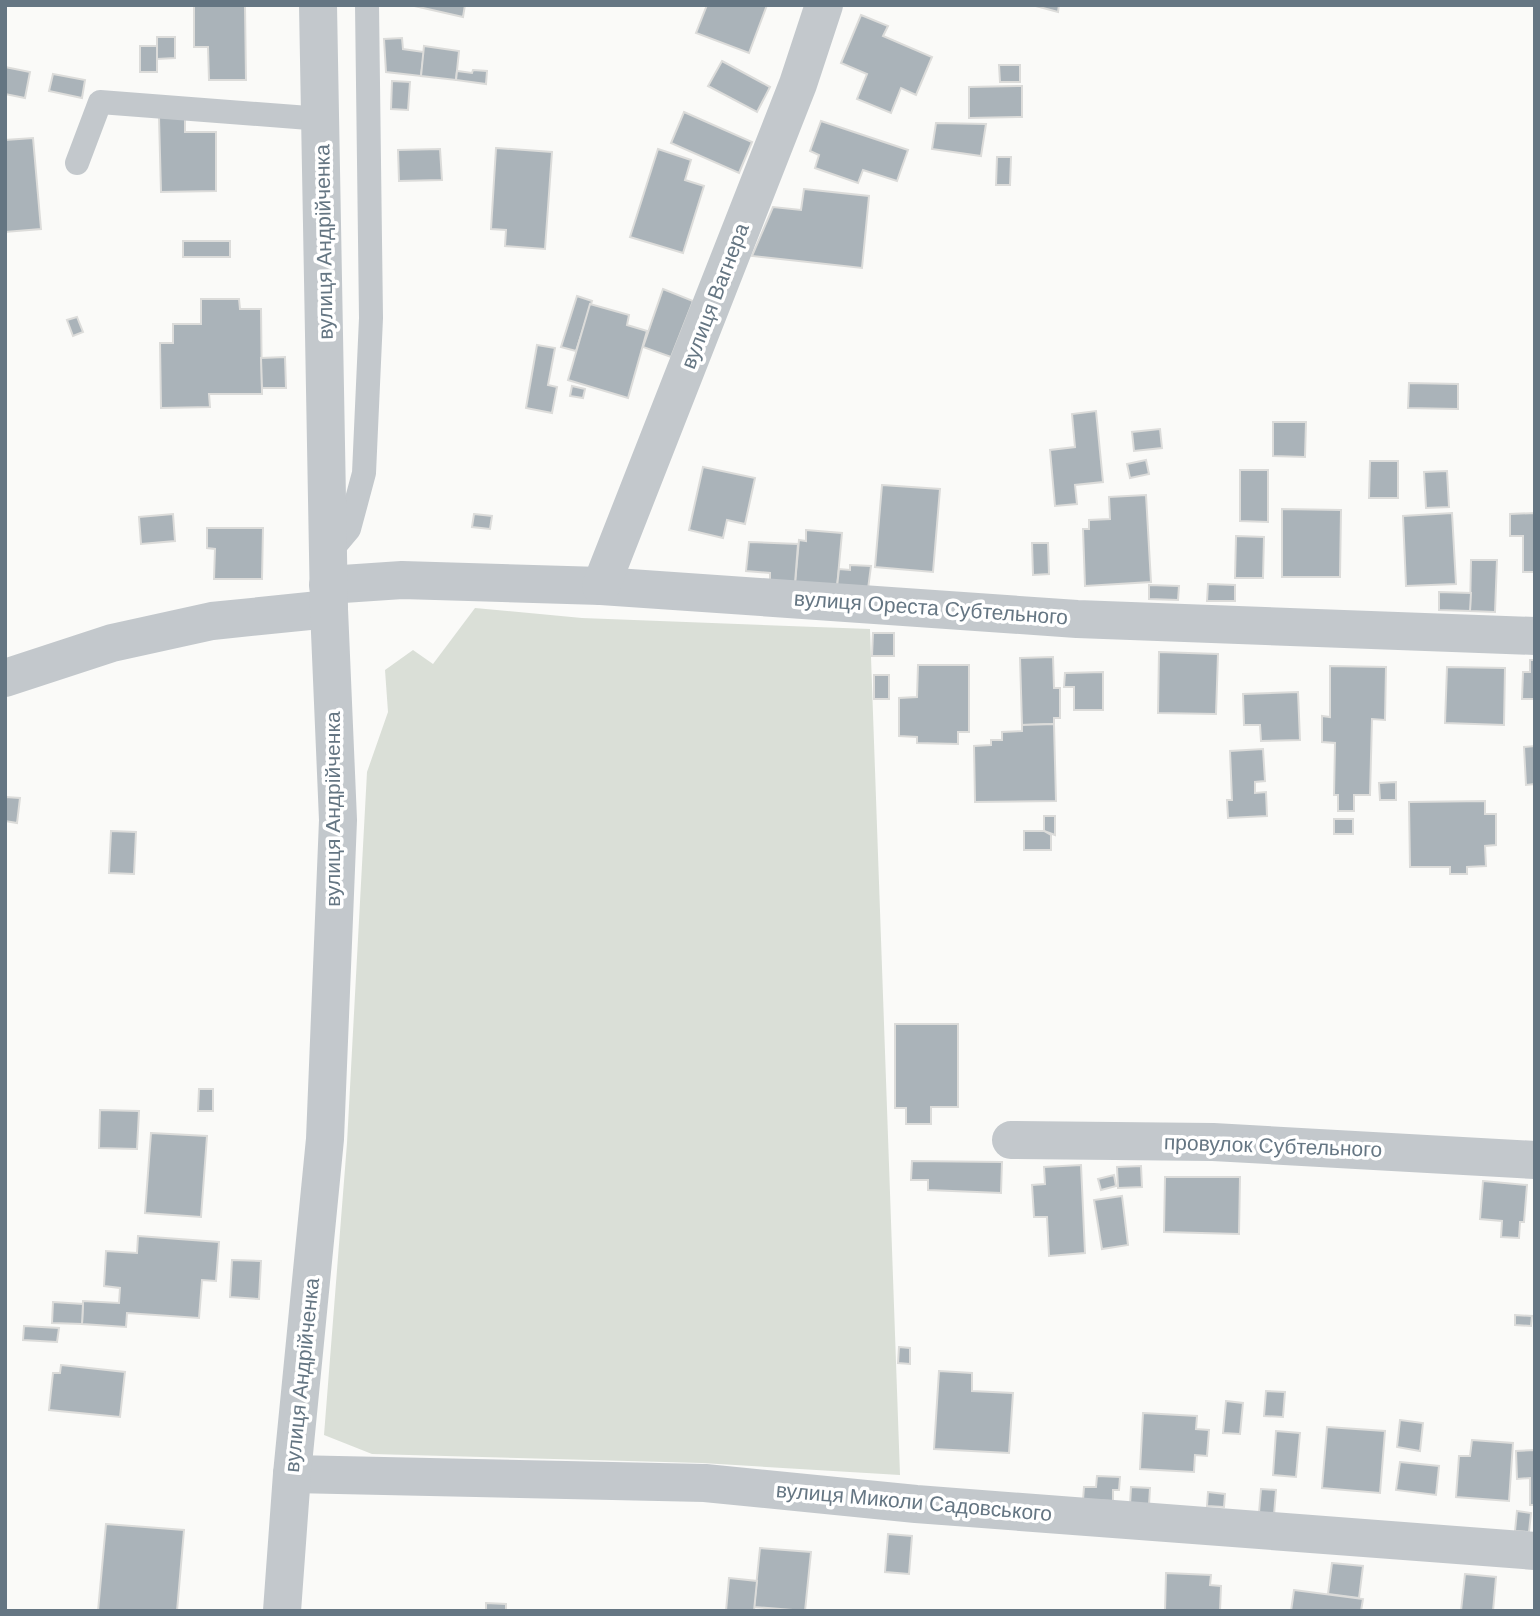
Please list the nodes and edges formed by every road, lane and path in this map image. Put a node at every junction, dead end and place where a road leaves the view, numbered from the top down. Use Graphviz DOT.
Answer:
graph roads {
  1 [pos="318,5"];
  2 [pos="367,5"];
  3 [pos="824,5"];
  4 [pos="322,119"];
  5 [pos="78,163"];
  6 [pos="328,582"];
  7 [pos="601,586"];
  8 [pos="1535,636"];
  9 [pos="5,678"];
  10 [pos="1011,1140"];
  11 [pos="1535,1160"];
  12 [pos="292,1474"];
  13 [pos="1535,1551"];
  14 [pos="282,1611"];
  1 -- 4 [label="street, вулиця Андрійченка"];
  2 -- 6 [label="lane"];
  3 -- 7 [label="street, вулиця Вагнера"];
  4 -- 5 [label="lane"];
  4 -- 6 [label="street, вулиця Андрійченка"];
  6 -- 7 [label="street, вулиця Ореста Субтельного"];
  6 -- 9 [label="street, вулиця Ореста Субтельного"];
  6 -- 12 [label="street, вулиця Андрійченка"];
  7 -- 8 [label="street, вулиця Ореста Субтельного"];
  10 -- 11 [label="street, провулок Субтельного"];
  12 -- 13 [label="street, вулиця Миколи Садовського"];
  12 -- 14 [label="street, вулиця Андрійченка"];
}
